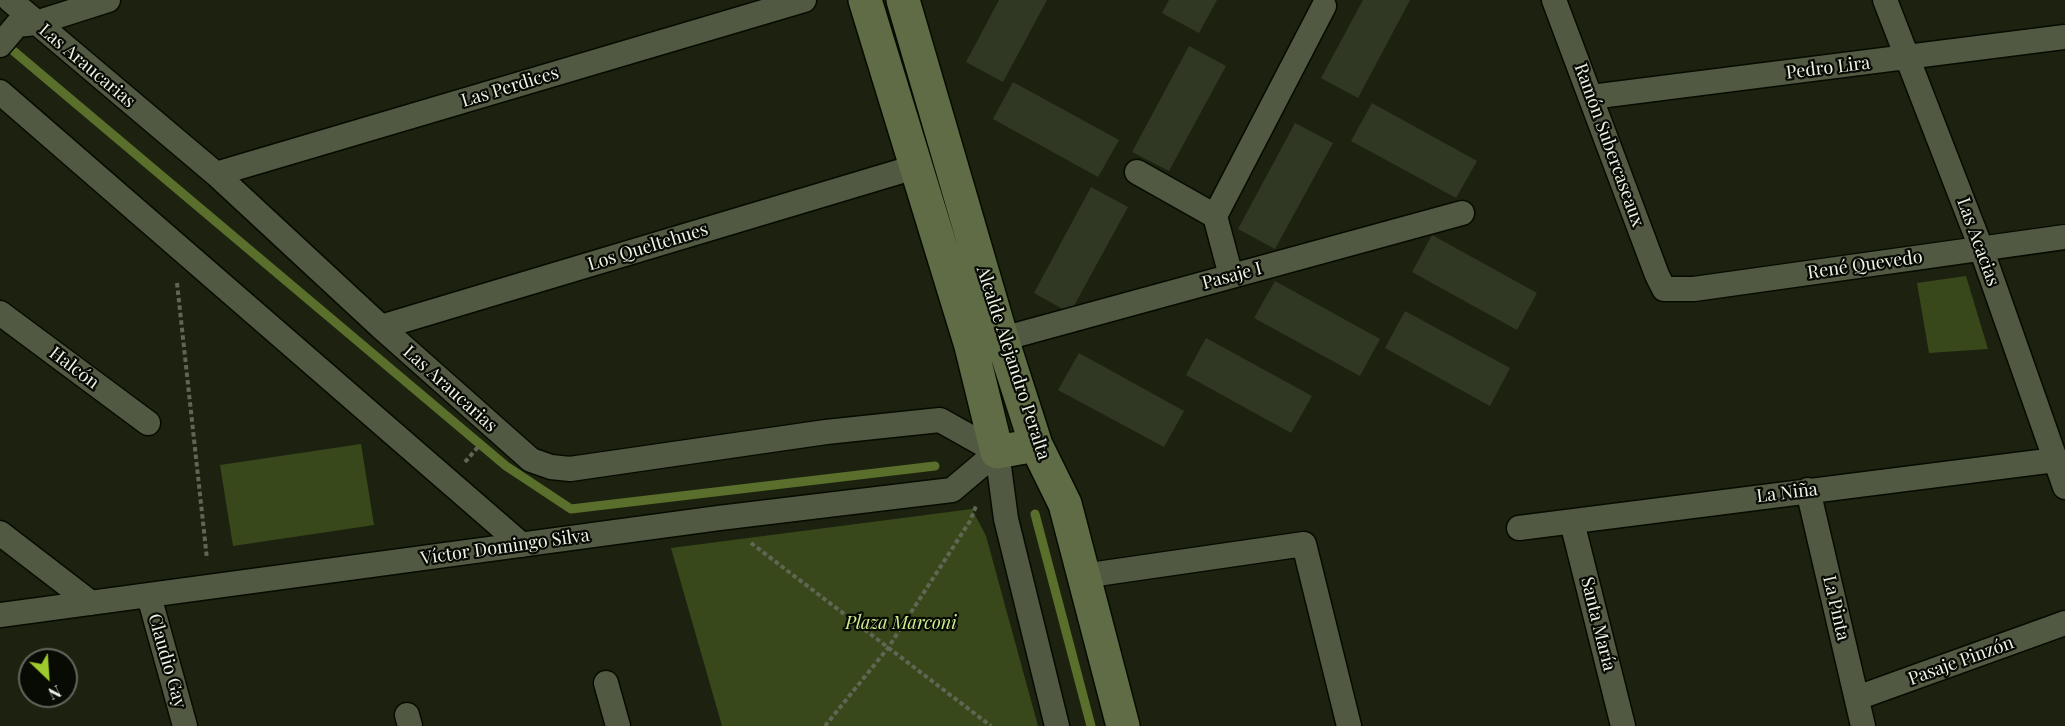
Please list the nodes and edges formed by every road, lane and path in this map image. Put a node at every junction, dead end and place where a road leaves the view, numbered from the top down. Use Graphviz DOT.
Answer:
graph roads {
  1 [pos="10,0"];
  2 [pos="108,0"];
  3 [pos="804,0"];
  4 [pos="865,0"];
  5 [pos="903,0"];
  6 [pos="1554,0"];
  7 [pos="1885,0"];
  8 [pos="1324,6"];
  9 [pos="27,24"];
  10 [pos="2065,38"];
  11 [pos="0,45"];
  12 [pos="1908,58"];
  13 [pos="0,92"];
  14 [pos="1591,98"];
  15 [pos="915,167"];
  16 [pos="1137,172"];
  17 [pos="216,174"];
  18 [pos="1462,213"];
  19 [pos="1215,216"];
  20 [pos="2065,237"];
  21 [pos="173,244"];
  22 [pos="1981,248"];
  23 [pos="1231,276"];
  24 [pos="1664,289"];
  25 [pos="0,313"];
  26 [pos="381,327"];
  27 [pos="1002,339"];
  28 [pos="148,423"];
  29 [pos="494,428"];
  30 [pos="1036,445"];
  31 [pos="997,452"];
  32 [pos="2055,460"];
  33 [pos="447,482"];
  34 [pos="2065,487"];
  35 [pos="1808,490"];
  36 [pos="978,501"];
  37 [pos="719,518"];
  38 [pos="1572,522"];
  39 [pos="1519,528"];
  40 [pos="0,533"];
  41 [pos="522,545"];
  42 [pos="1083,576"];
  43 [pos="210,587"];
  44 [pos="149,596"];
  45 [pos="91,603"];
  46 [pos="0,615"];
  47 [pos="2065,623"];
  48 [pos="888,648"];
  49 [pos="606,683"];
  50 [pos="1857,698"];
  51 [pos="185,726"];
  52 [pos="618,726"];
  53 [pos="825,726"];
  54 [pos="991,726"];
  55 [pos="1057,726"];
  56 [pos="1123,726"];
  57 [pos="1348,726"];
  58 [pos="1623,726"];
  59 [pos="1863,726"];
  1 -- 9 [label="street, Las Araucarias"];
  2 -- 9 [label="street"];
  3 -- 17 [label="street, Las Perdices"];
  4 -- 15 [label="main road, Alcalde Alejandro Peralta"];
  5 -- 27 [label="main road, Alcalde Alejandro Peralta"];
  6 -- 14 [label="street, Ramón Subercaseaux"];
  7 -- 12 [label="street, Las Acacias"];
  8 -- 19 [label="street"];
  9 -- 11 [label="street"];
  9 -- 17 [label="street, Las Araucarias"];
  10 -- 12 [label="street, Pedro Lira"];
  12 -- 14 [label="street, Pedro Lira"];
  12 -- 22 [label="street, Las Acacias"];
  13 -- 21 [label="street"];
  14 -- 24 [label="street, Ramón Subercaseaux"];
  15 -- 26 [label="street, Los Queltehues"];
  15 -- 31 [label="main road, Alcalde Alejandro Peralta"];
  16 -- 19 [label="street"];
  17 -- 26 [label="street, Las Araucarias"];
  18 -- 23 [label="street, Pasaje I"];
  19 -- 23 [label="street"];
  20 -- 22 [label="street, René Quevedo"];
  21 -- 33 [label="street"];
  21 -- 43 [label="path"];
  22 -- 24 [label="street, René Quevedo"];
  22 -- 32 [label="street, Las Acacias"];
  23 -- 27 [label="street, Pasaje I"];
  25 -- 28 [label="street, Halcón"];
  26 -- 29 [label="street, Las Araucarias"];
  27 -- 30 [label="main road, Alcalde Alejandro Peralta"];
  29 -- 31 [label="street, Las Araucarias"];
  29 -- 33 [label="path"];
  30 -- 31 [label="main road"];
  30 -- 42 [label="main road, Alcalde Alejandro Peralta"];
  31 -- 37 [label="street, Víctor Domingo Silva"];
  31 -- 55 [label="street, Alcalde Alejandro Peralta"];
  32 -- 34 [label="street, Las Acacias"];
  32 -- 35 [label="street, La Niña"];
  33 -- 41 [label="street"];
  35 -- 38 [label="street, La Niña"];
  35 -- 50 [label="street, La Pinta"];
  36 -- 48 [label="path"];
  37 -- 41 [label="street, Víctor Domingo Silva"];
  37 -- 48 [label="path"];
  38 -- 39 [label="street, La Niña"];
  38 -- 58 [label="street, Santa María"];
  40 -- 45 [label="street"];
  41 -- 43 [label="street, Víctor Domingo Silva"];
  42 -- 56 [label="main road, Alcalde Alejandro Peralta"];
  42 -- 57 [label="street"];
  43 -- 44 [label="street, Víctor Domingo Silva"];
  44 -- 45 [label="street, Víctor Domingo Silva"];
  44 -- 51 [label="street, Claudio Gay"];
  45 -- 46 [label="street, Víctor Domingo Silva"];
  47 -- 50 [label="street, Pasaje Pinzón"];
  48 -- 53 [label="path"];
  48 -- 54 [label="path"];
  49 -- 52 [label="street"];
  50 -- 59 [label="street, La Pinta"];
}
